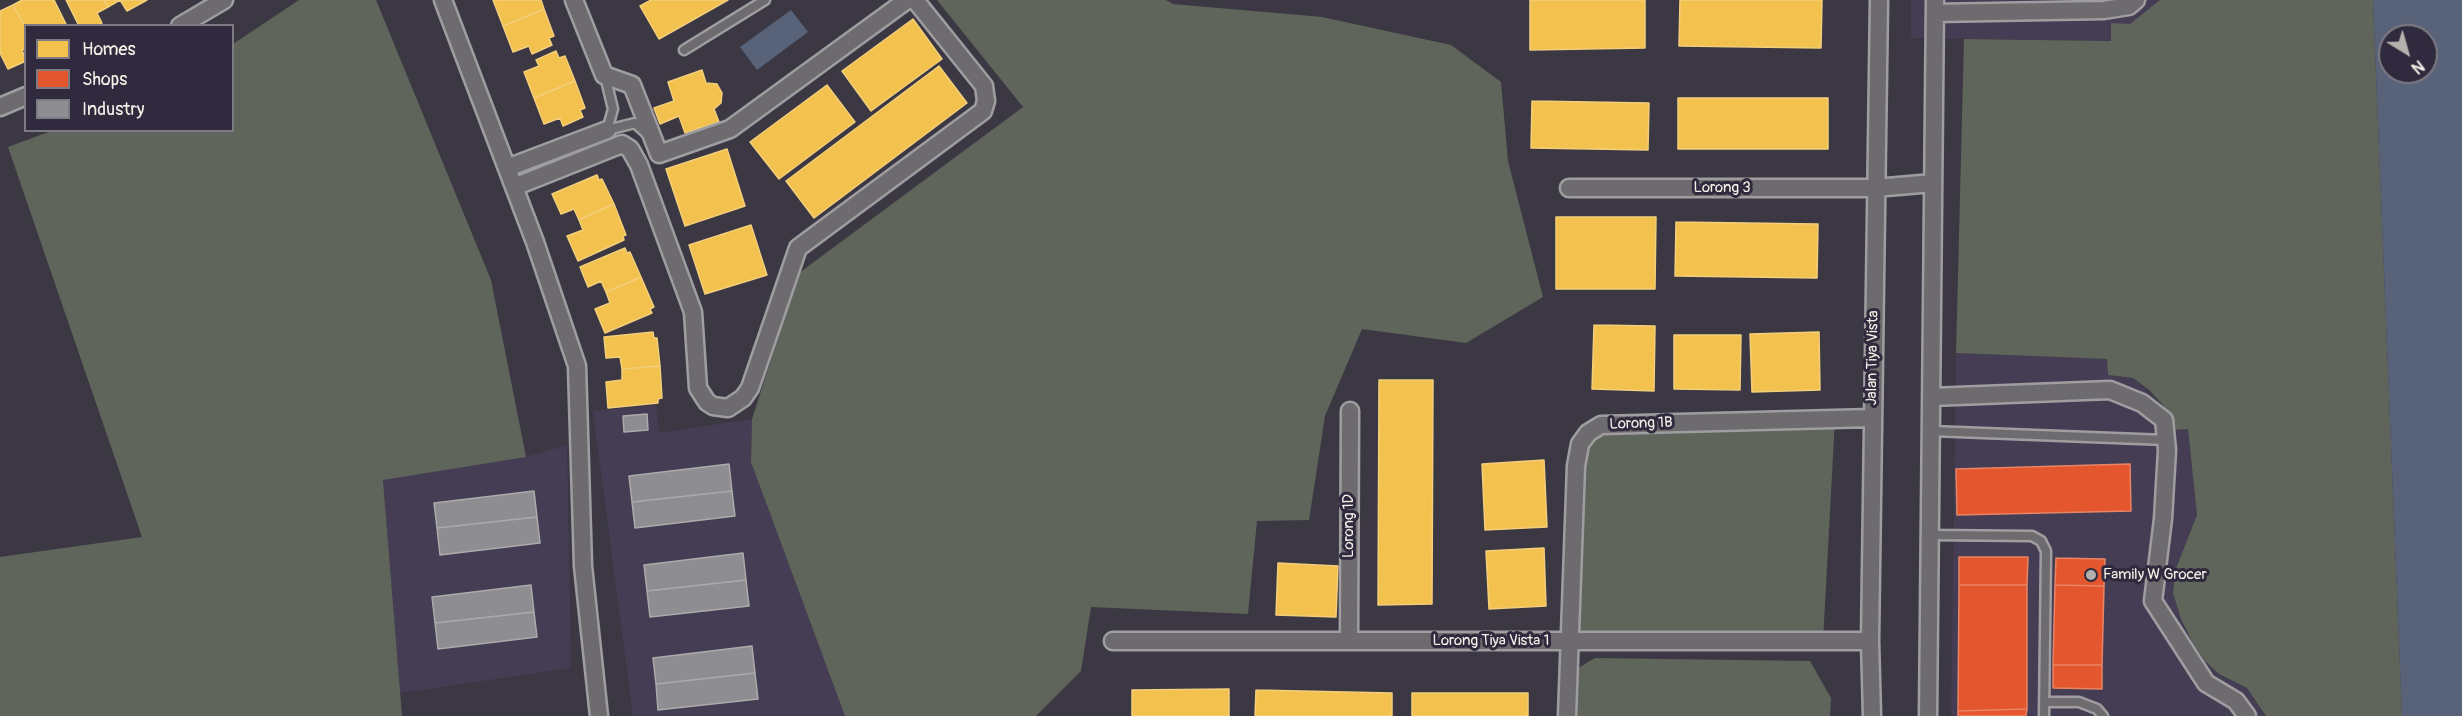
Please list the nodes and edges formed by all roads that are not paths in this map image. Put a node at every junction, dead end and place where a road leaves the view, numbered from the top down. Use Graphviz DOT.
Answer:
graph roads {
  1 [pos="224,0"];
  2 [pos="443,0"];
  3 [pos="574,0"];
  4 [pos="765,0"];
  5 [pos="907,0"];
  6 [pos="915,0"];
  7 [pos="1879,0"];
  8 [pos="2136,0"];
  9 [pos="1935,7"];
  10 [pos="183,24"];
  11 [pos="684,50"];
  12 [pos="604,75"];
  13 [pos="24,97"];
  14 [pos="0,107"];
  15 [pos="606,130"];
  16 [pos="652,138"];
  17 [pos="507,168"];
  18 [pos="1933,183"];
  19 [pos="514,187"];
  20 [pos="1569,188"];
  21 [pos="1875,188"];
  22 [pos="1931,397"];
  23 [pos="1350,411"];
  24 [pos="1872,418"];
  25 [pos="1931,431"];
  26 [pos="2166,440"];
  27 [pos="1930,535"];
  28 [pos="1113,641"];
  29 [pos="1349,641"];
  30 [pos="1569,641"];
  31 [pos="1870,641"];
  32 [pos="2045,702"];
  33 [pos="599,716"];
  34 [pos="1566,716"];
  35 [pos="1872,716"];
  36 [pos="1928,716"];
  37 [pos="2044,716"];
  38 [pos="2103,716"];
  39 [pos="2247,716"];
  1 -- 10 [label="street"];
  2 -- 17 [label="street"];
  3 -- 12 [label="street"];
  4 -- 11 [label="lane"];
  5 -- 16 [label="street"];
  6 -- 19 [label="street"];
  7 -- 21 [label="street, Jalan Tiya Vista"];
  8 -- 9 [label="street"];
  9 -- 18 [label="street"];
  12 -- 15 [label="lane"];
  12 -- 16 [label="street"];
  13 -- 14 [label="street"];
  15 -- 16 [label="lane"];
  15 -- 17 [label="street"];
  17 -- 19 [label="street"];
  18 -- 21 [label="street, Lorong 3"];
  18 -- 22 [label="street"];
  19 -- 33 [label="street"];
  20 -- 21 [label="street, Lorong 3"];
  21 -- 24 [label="street, Jalan Tiya Vista"];
  22 -- 25 [label="street"];
  22 -- 26 [label="street"];
  23 -- 29 [label="street, Lorong 1D"];
  24 -- 30 [label="street, Lorong 1B"];
  24 -- 31 [label="street, Jalan Tiya Vista"];
  25 -- 26 [label="lane"];
  25 -- 27 [label="street"];
  26 -- 39 [label="street"];
  27 -- 32 [label="lane"];
  27 -- 36 [label="street"];
  28 -- 29 [label="street, Lorong Tiya Vista 1"];
  29 -- 30 [label="street, Lorong Tiya Vista 1"];
  30 -- 31 [label="street, Lorong Tiya Vista 1"];
  30 -- 34 [label="street, Lorong 1B"];
  31 -- 35 [label="street, Jalan Tiya Vista"];
  32 -- 37 [label="lane"];
  32 -- 38 [label="lane"];
}
